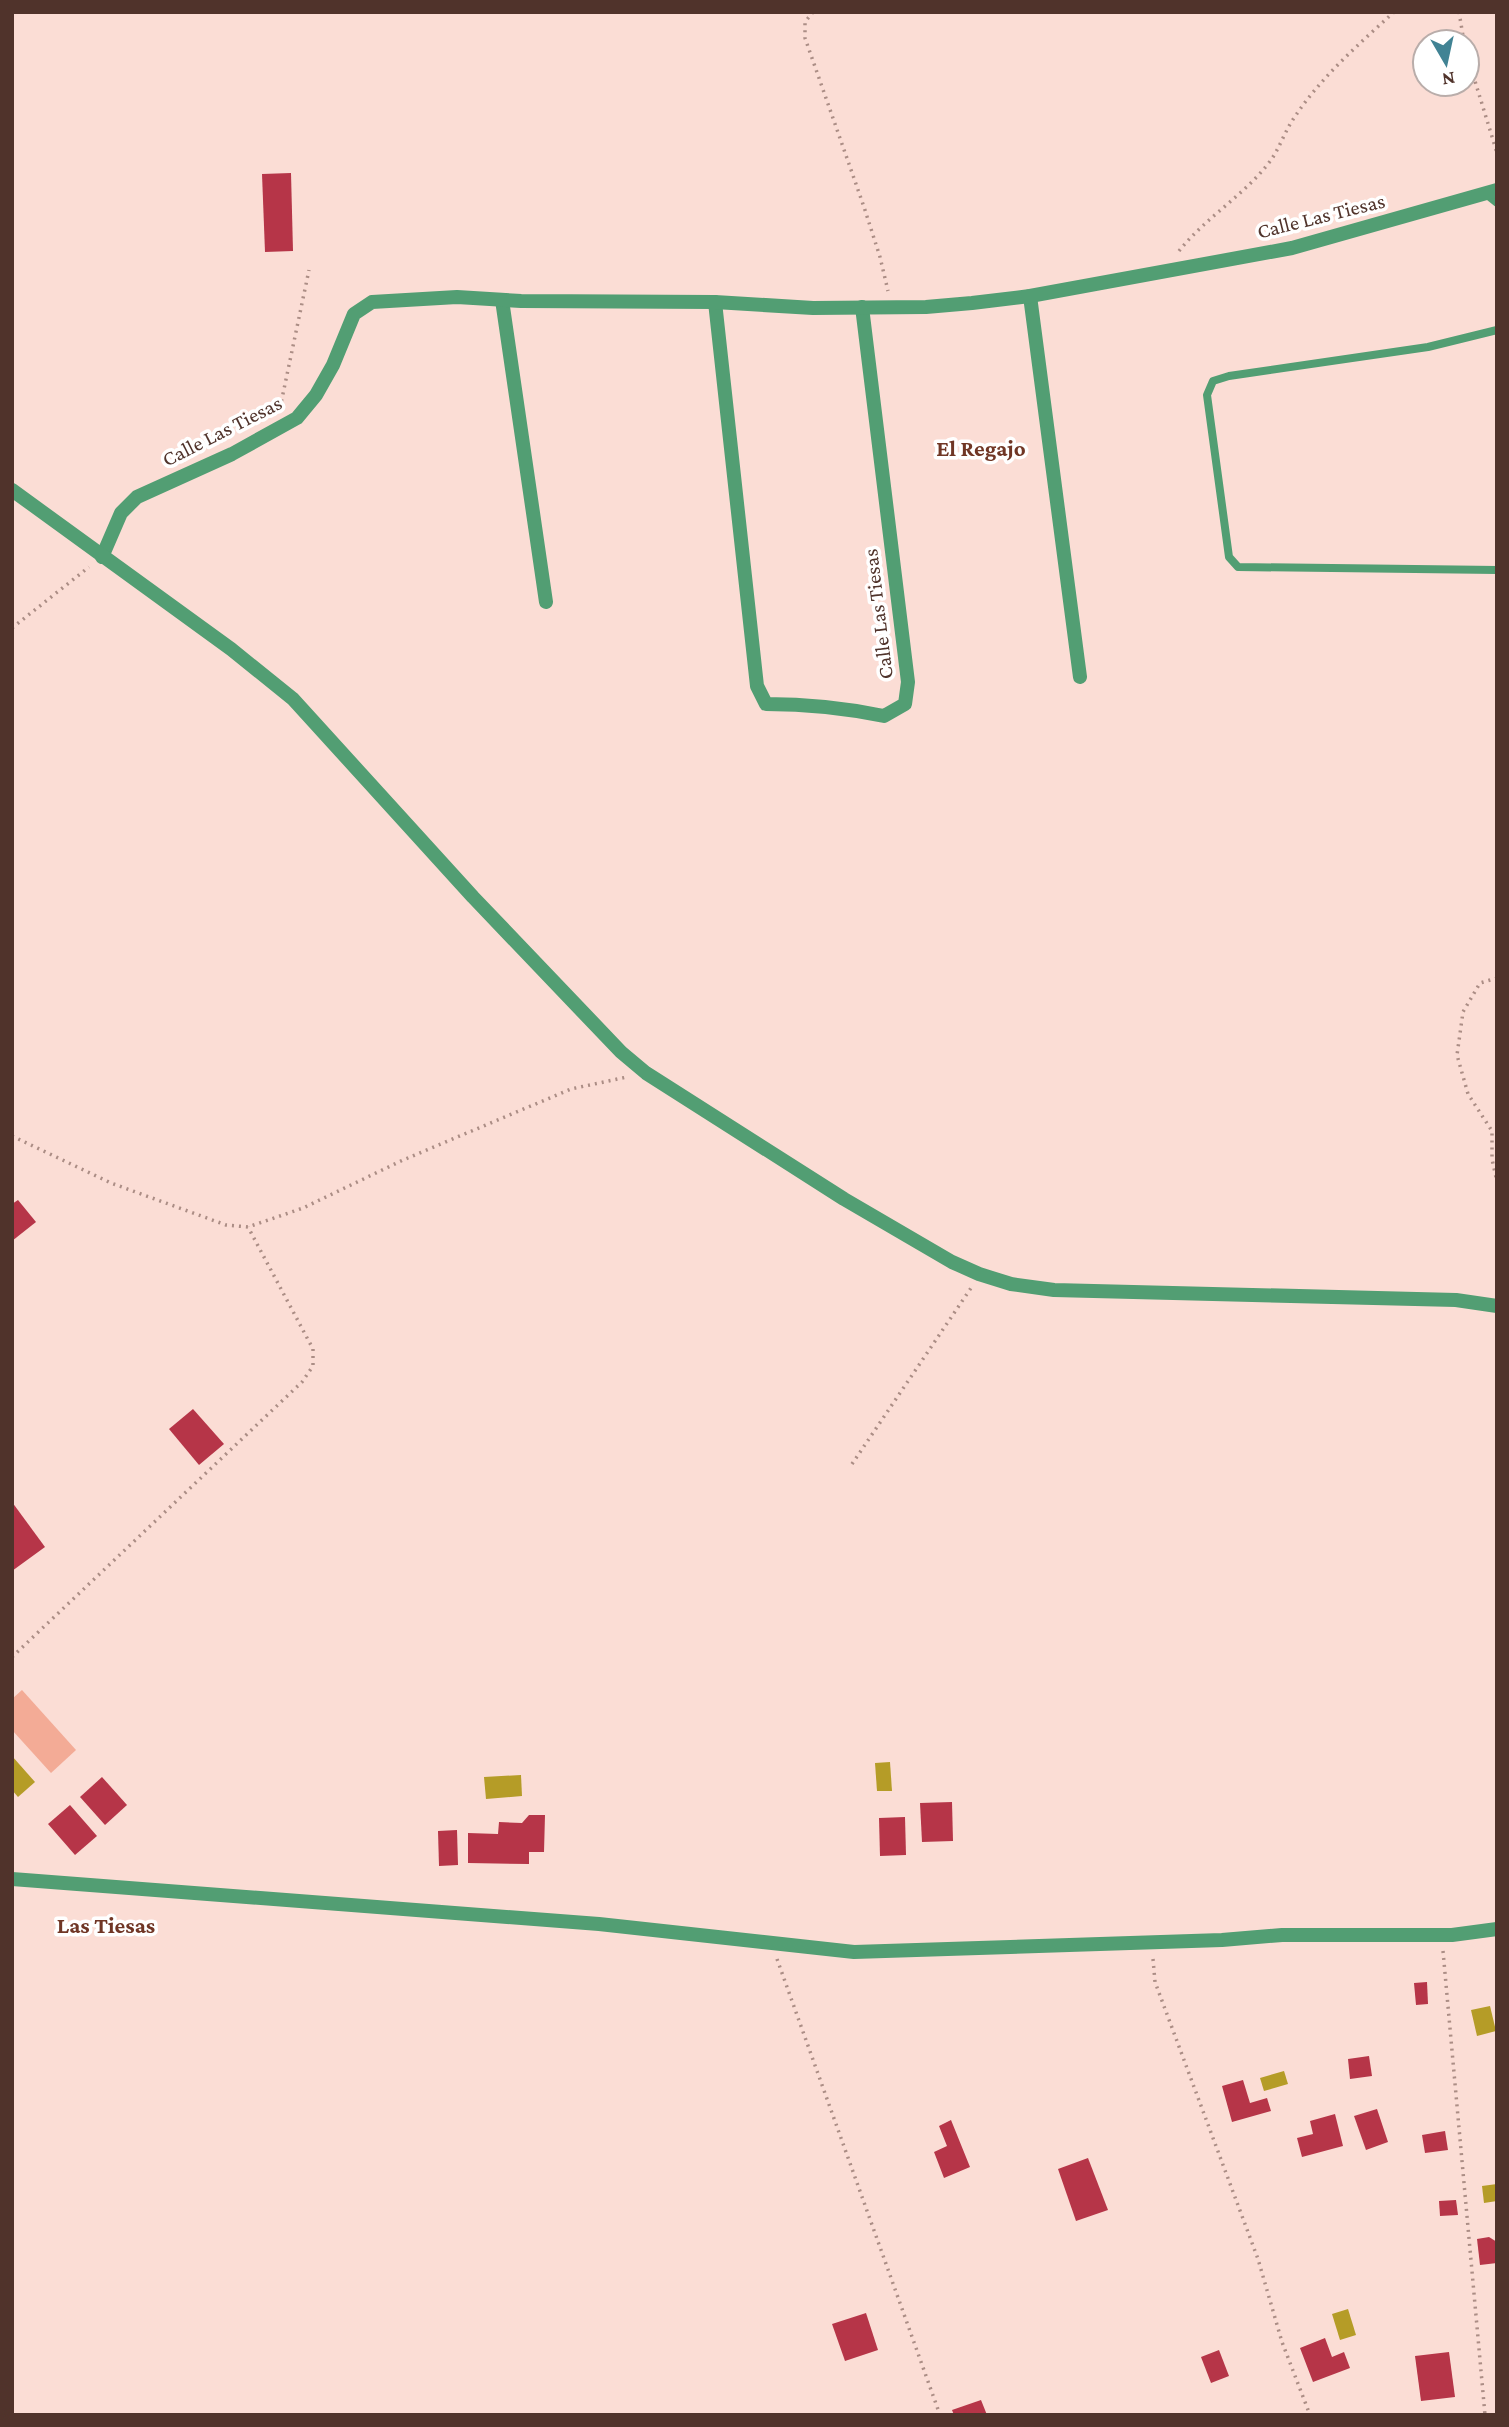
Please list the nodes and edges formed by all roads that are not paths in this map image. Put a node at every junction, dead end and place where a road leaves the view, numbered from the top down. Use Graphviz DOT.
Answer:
graph roads {
  1 [pos="1493,196"];
  2 [pos="1030,296"];
  3 [pos="502,300"];
  4 [pos="715,302"];
  5 [pos="862,307"];
  6 [pos="1497,330"];
  7 [pos="12,491"];
  8 [pos="102,557"];
  9 [pos="1497,570"];
  10 [pos="546,603"];
  11 [pos="1080,677"];
  12 [pos="1497,1306"];
  13 [pos="12,1879"];
  14 [pos="1497,1929"];
  1 -- 2 [label="street, Calle Las Tiesas"];
  2 -- 5 [label="street, Calle Las Tiesas"];
  2 -- 11 [label="street"];
  3 -- 4 [label="street, Calle Las Tiesas"];
  3 -- 8 [label="street, Calle Las Tiesas"];
  3 -- 10 [label="street"];
  4 -- 5 [label="street, Calle Las Tiesas"];
  4 -- 5 [label="street, Calle Las Tiesas"];
  6 -- 9 [label="lane"];
  7 -- 8 [label="street"];
  8 -- 12 [label="street"];
  13 -- 14 [label="street"];
}
